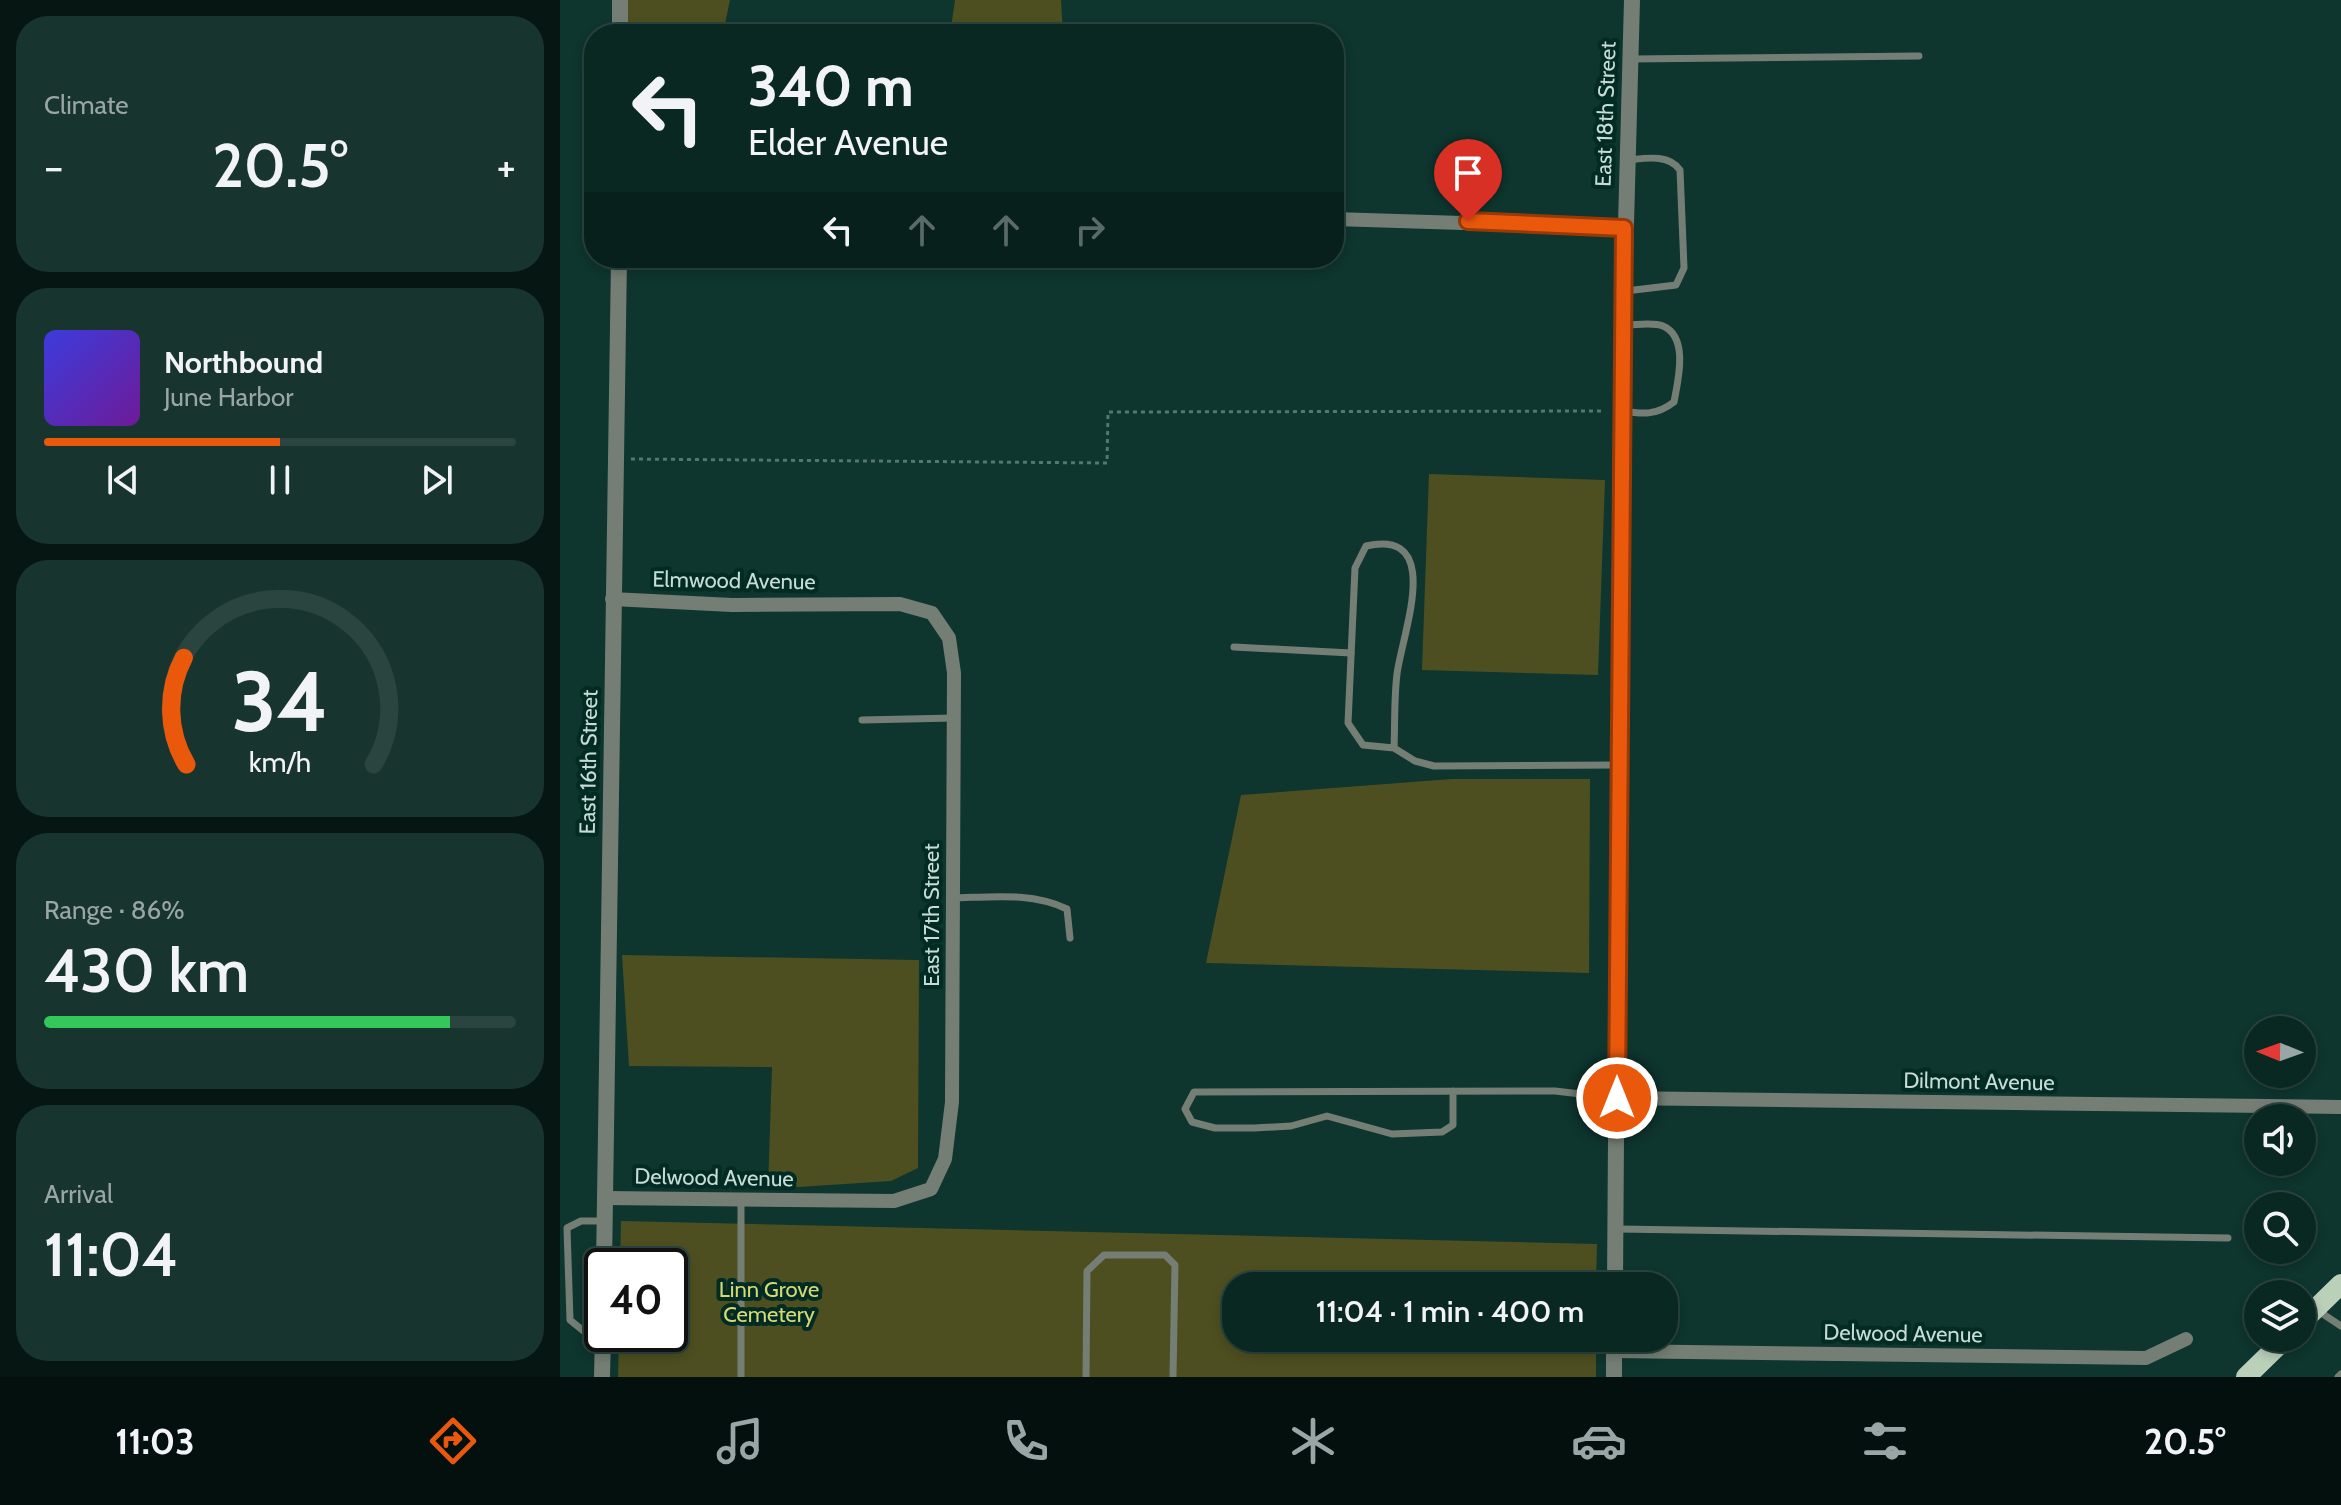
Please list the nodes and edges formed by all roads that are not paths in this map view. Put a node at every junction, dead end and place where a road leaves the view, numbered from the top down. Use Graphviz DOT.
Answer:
graph roads {
  1 [pos="620,0"];
  2 [pos="1632,0"];
  3 [pos="620,24"];
  4 [pos="1919,56"];
  5 [pos="1629,59"];
  6 [pos="1626,160"];
  7 [pos="1344,219"];
  8 [pos="1624,228"];
  9 [pos="619,268"];
  10 [pos="1623,291"];
  11 [pos="1623,325"];
  12 [pos="1621,411"];
  13 [pos="612,599"];
  14 [pos="855,604"];
  15 [pos="1234,647"];
  16 [pos="1351,653"];
  17 [pos="954,718"];
  18 [pos="862,720"];
  19 [pos="1394,748"];
  20 [pos="1619,765"];
  21 [pos="953,898"];
  22 [pos="1070,938"];
  23 [pos="1453,1091"];
  24 [pos="1617,1098"];
  25 [pos="2341,1107"];
  26 [pos="605,1198"];
  27 [pos="741,1200"];
  28 [pos="824,1201"];
  29 [pos="604,1221"];
  30 [pos="564,1227"];
  31 [pos="1615,1229"];
  32 [pos="2228,1238"];
  33 [pos="604,1248"];
  34 [pos="1615,1272"];
  35 [pos="2341,1284"];
  36 [pos="2316,1308"];
  37 [pos="2316,1317"];
  38 [pos="2341,1326"];
  39 [pos="584,1331"];
  40 [pos="2186,1339"];
  41 [pos="1678,1347"];
  42 [pos="603,1352"];
  43 [pos="1614,1352"];
  44 [pos="2272,1352"];
  45 [pos="602,1377"];
  46 [pos="741,1377"];
  47 [pos="1086,1377"];
  48 [pos="1173,1377"];
  49 [pos="1614,1377"];
  50 [pos="2246,1377"];
  1 -- 3 [label="street"];
  2 -- 5 [label="street, East 18th Street"];
  4 -- 5 [label="lane"];
  5 -- 6 [label="street, East 18th Street"];
  6 -- 8 [label="street, East 18th Street"];
  6 -- 10 [label="lane"];
  7 -- 8 [label="street"];
  8 -- 10 [label="street, East 18th Street"];
  9 -- 13 [label="street, East 16th Street"];
  10 -- 11 [label="street, East 18th Street"];
  11 -- 12 [label="street, East 18th Street"];
  11 -- 12 [label="lane"];
  12 -- 20 [label="street, East 18th Street"];
  13 -- 14 [label="street, Elmwood Avenue"];
  13 -- 26 [label="street, East 16th Street"];
  14 -- 17 [label="street, East 17th Street"];
  15 -- 16 [label="lane"];
  16 -- 19 [label="lane"];
  16 -- 19 [label="lane"];
  17 -- 18 [label="lane"];
  17 -- 21 [label="street, East 17th Street"];
  19 -- 20 [label="lane"];
  20 -- 24 [label="street, East 18th Street"];
  21 -- 22 [label="lane"];
  21 -- 28 [label="street, East 17th Street"];
  23 -- 23 [label="lane"];
  23 -- 24 [label="lane"];
  24 -- 25 [label="street, Dilmont Avenue"];
  24 -- 31 [label="street, East 18th Street"];
  26 -- 27 [label="street, Delwood Avenue"];
  26 -- 29 [label="street, East 16th Street"];
  27 -- 28 [label="street, Delwood Avenue"];
  27 -- 46 [label="lane"];
  29 -- 30 [label="lane"];
  29 -- 33 [label="street, East 16th Street"];
  30 -- 39 [label="lane"];
  31 -- 32 [label="lane"];
  31 -- 34 [label="street, East 18th Street"];
  35 -- 36 [label="main road"];
  37 -- 38 [label="lane"];
  40 -- 41 [label="street, Delwood Avenue"];
  42 -- 45 [label="street"];
  43 -- 49 [label="street"];
  44 -- 50 [label="main road"];
  47 -- 48 [label="lane"];
}
